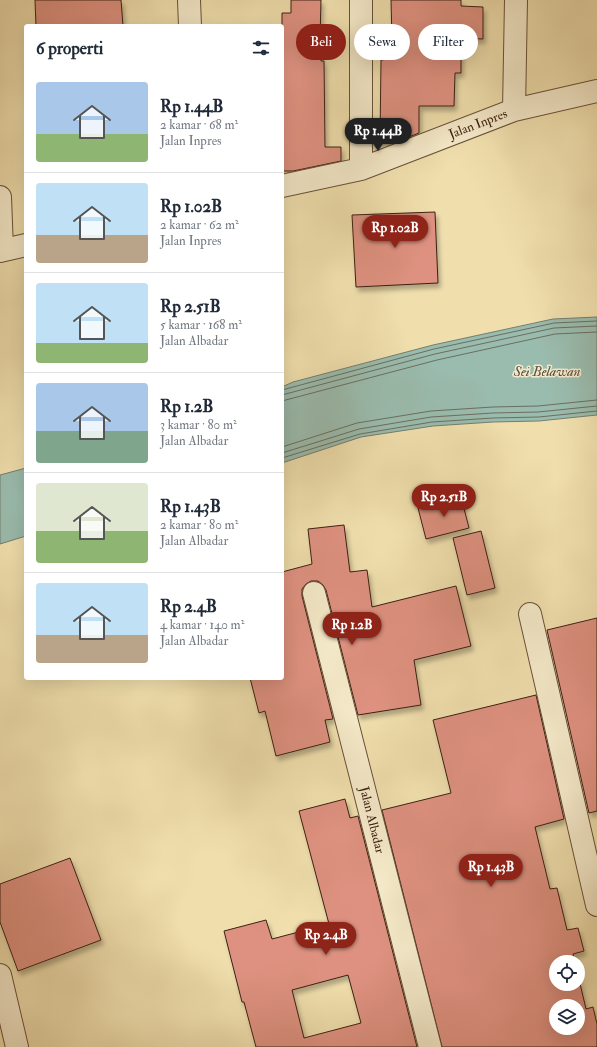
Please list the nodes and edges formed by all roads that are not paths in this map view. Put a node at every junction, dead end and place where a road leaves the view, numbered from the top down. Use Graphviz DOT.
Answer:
graph roads {
  1 [pos="189,0"];
  2 [pos="361,0"];
  3 [pos="516,0"];
  4 [pos="190,24"];
  5 [pos="597,91"];
  6 [pos="514,110"];
  7 [pos="361,169"];
  8 [pos="284,186"];
  9 [pos="0,197"];
  10 [pos="24,245"];
  11 [pos="1,251"];
  12 [pos="314,593"];
  13 [pos="530,614"];
  14 [pos="597,905"];
  15 [pos="0,975"];
  16 [pos="18,1047"];
  17 [pos="430,1047"];
  1 -- 4 [label="street"];
  2 -- 7 [label="street"];
  3 -- 6 [label="street"];
  5 -- 6 [label="street, Jalan Inpres"];
  6 -- 7 [label="street, Jalan Inpres"];
  7 -- 8 [label="street, Jalan Inpres"];
  9 -- 11 [label="street"];
  10 -- 11 [label="street"];
  12 -- 17 [label="street, Jalan Albadar"];
  13 -- 14 [label="street"];
  15 -- 16 [label="street"];
}
